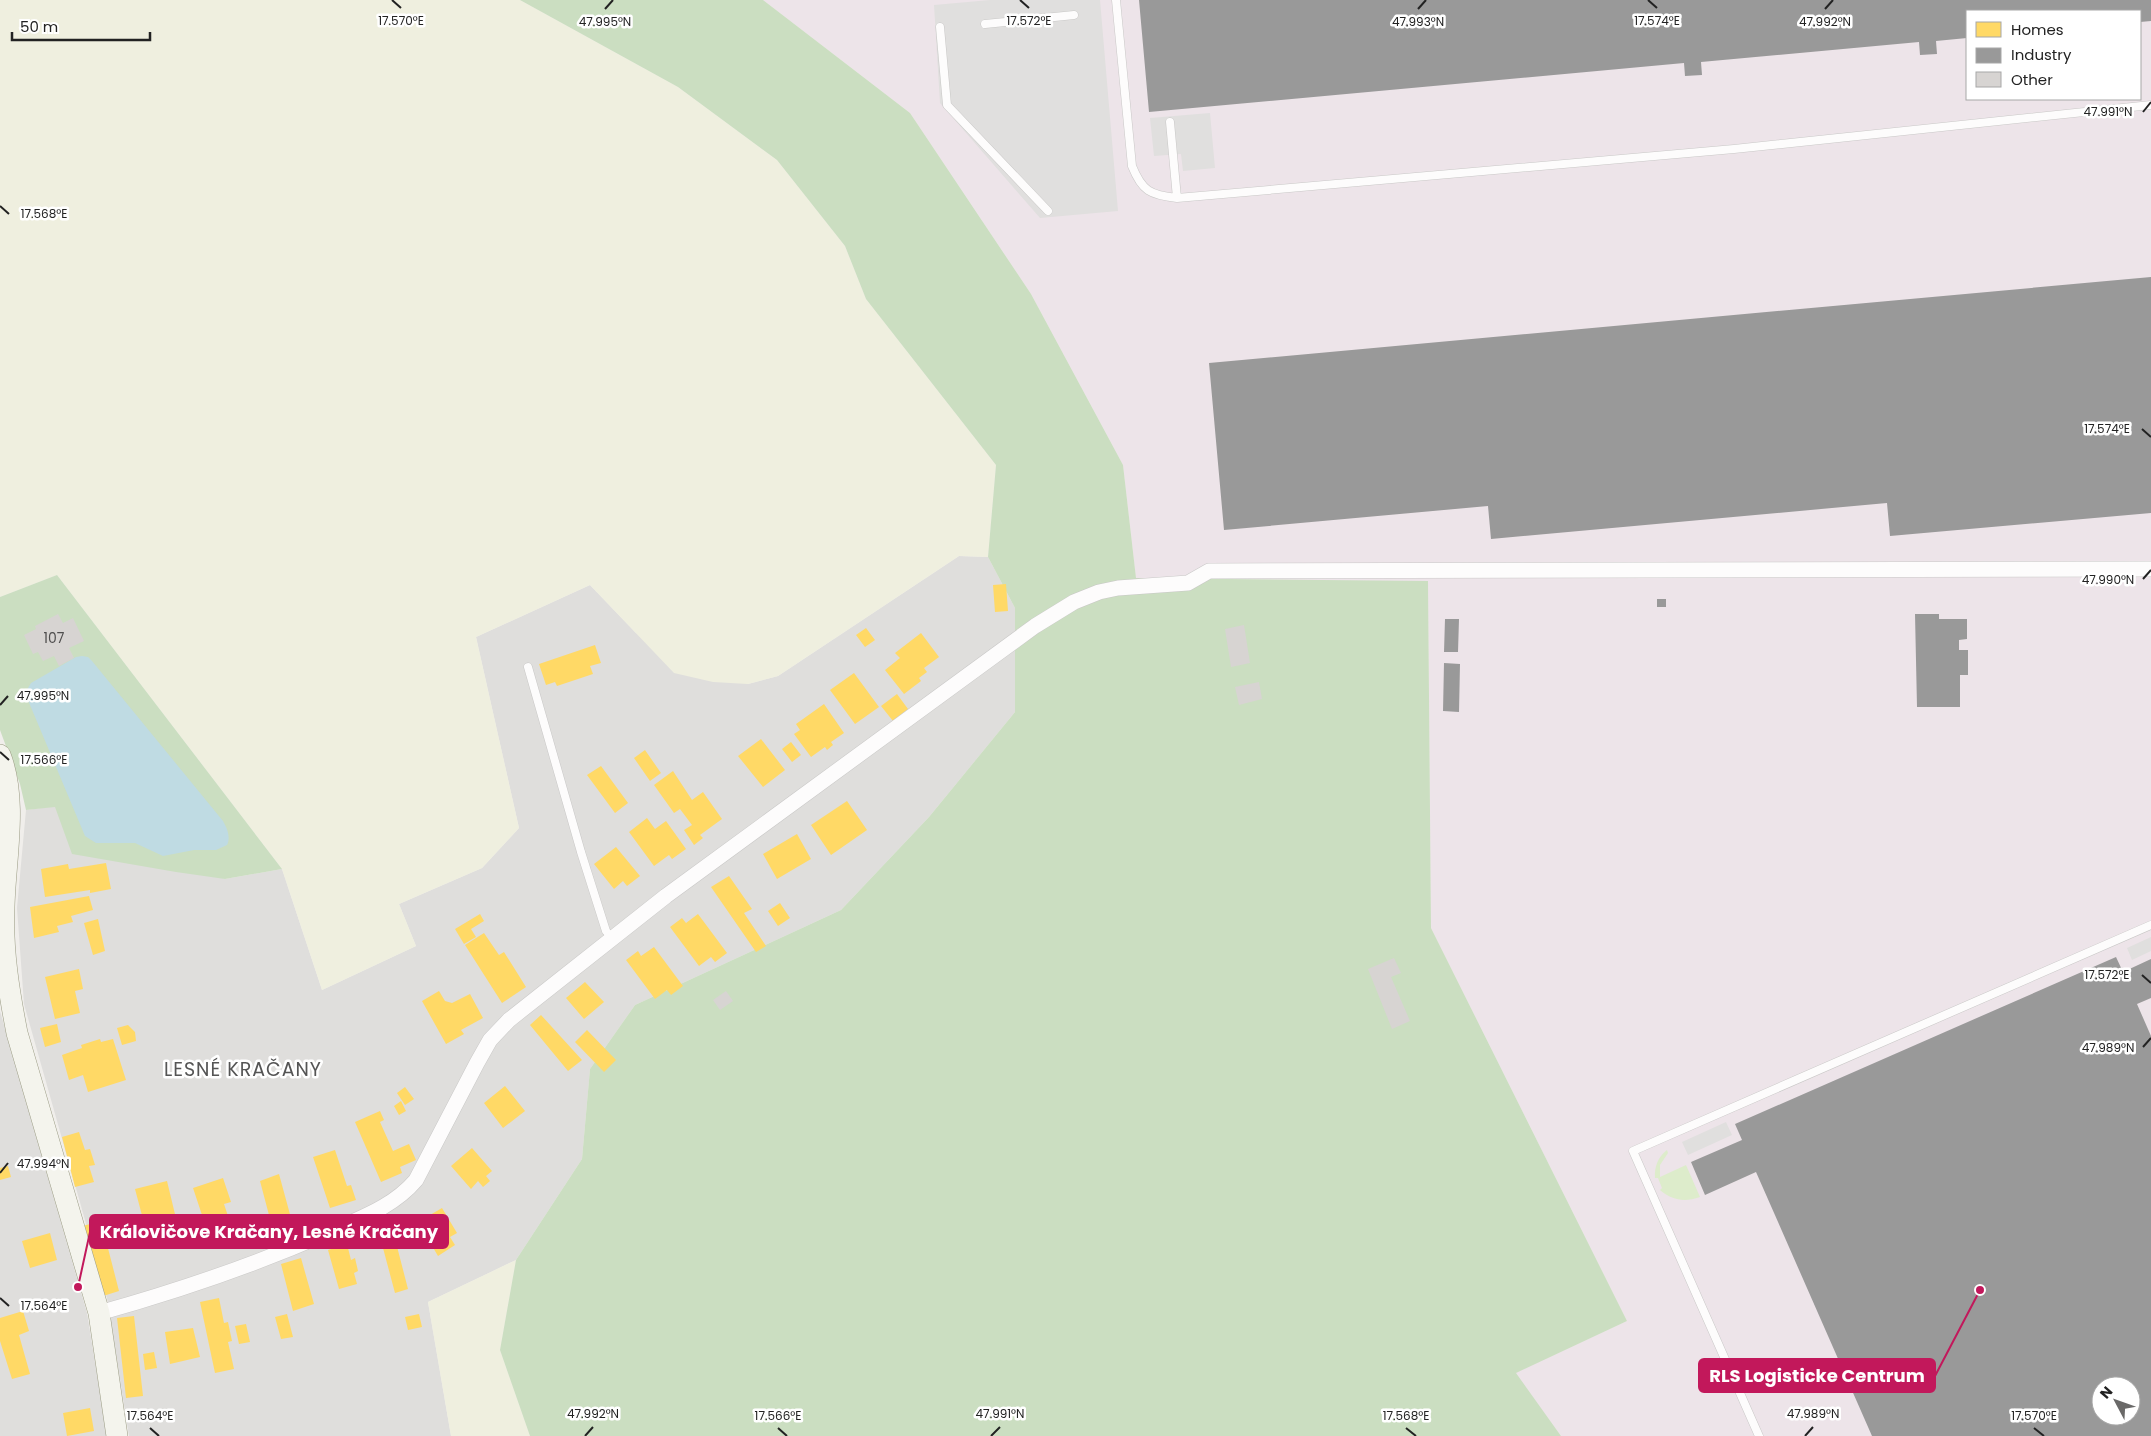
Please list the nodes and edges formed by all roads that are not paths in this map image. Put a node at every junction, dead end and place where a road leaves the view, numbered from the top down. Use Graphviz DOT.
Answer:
graph roads {
  1 [pos="1116,0"];
  2 [pos="1074,15"];
  3 [pos="985,24"];
  4 [pos="940,27"];
  5 [pos="2151,105"];
  6 [pos="1170,122"];
  7 [pos="1176,198"];
  8 [pos="1048,212"];
  9 [pos="2151,568"];
  10 [pos="528,667"];
  11 [pos="0,755"];
  12 [pos="2151,925"];
  13 [pos="612,938"];
  14 [pos="99,1313"];
  15 [pos="117,1436"];
  16 [pos="1759,1436"];
  1 -- 7 [label="lane"];
  2 -- 3 [label="lane"];
  4 -- 8 [label="lane"];
  5 -- 7 [label="lane"];
  6 -- 7 [label="lane"];
  9 -- 13 [label="street"];
  10 -- 13 [label="lane"];
  11 -- 14 [label="street"];
  12 -- 16 [label="lane"];
  13 -- 14 [label="street"];
  14 -- 15 [label="street"];
}
